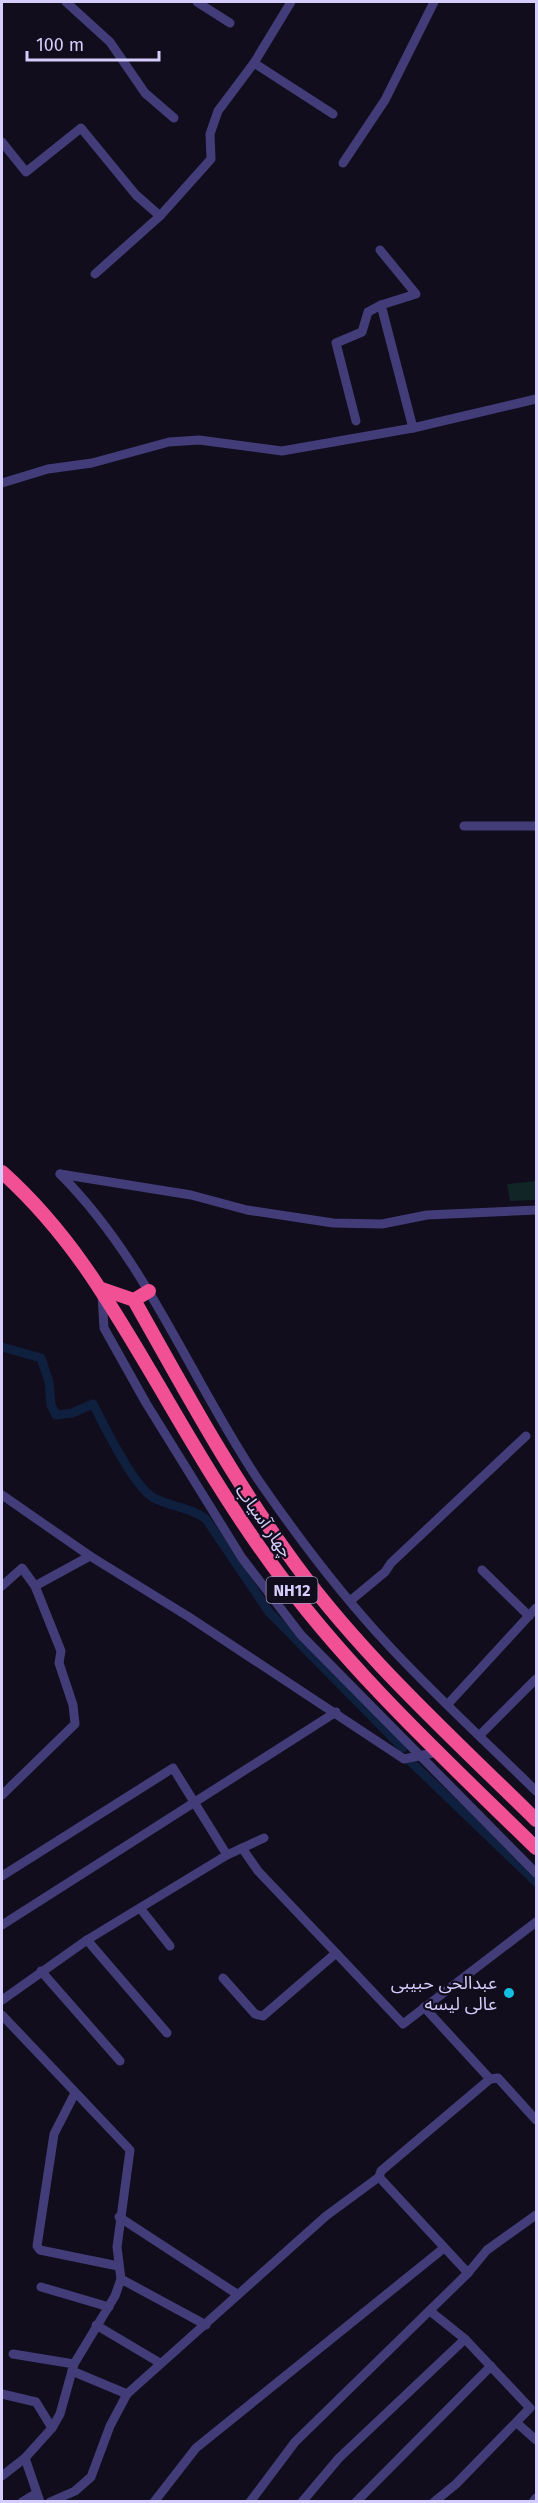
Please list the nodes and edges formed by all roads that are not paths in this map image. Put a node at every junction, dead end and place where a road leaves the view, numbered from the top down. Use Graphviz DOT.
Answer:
graph roads {
  1 [pos="66,2"];
  2 [pos="196,2"];
  3 [pos="291,2"];
  4 [pos="434,2"];
  5 [pos="230,23"];
  6 [pos="254,63"];
  7 [pos="333,114"];
  8 [pos="174,118"];
  9 [pos="2,142"];
  10 [pos="344,163"];
  11 [pos="160,216"];
  12 [pos="380,250"];
  13 [pos="95,274"];
  14 [pos="381,305"];
  15 [pos="537,399"];
  16 [pos="356,421"];
  17 [pos="413,428"];
  18 [pos="2,483"];
  19 [pos="464,826"];
  20 [pos="537,826"];
  21 [pos="2,1172"];
  22 [pos="537,1210"];
  23 [pos="102,1290"];
  24 [pos="149,1291"];
  25 [pos="134,1300"];
  26 [pos="526,1436"];
  27 [pos="2,1495"];
  28 [pos="90,1556"];
  29 [pos="482,1570"];
  30 [pos="2,1586"];
  31 [pos="35,1586"];
  32 [pos="350,1600"];
  33 [pos="537,1608"];
  34 [pos="529,1616"];
  35 [pos="537,1679"];
  36 [pos="448,1704"];
  37 [pos="336,1712"];
  38 [pos="480,1735"];
  39 [pos="438,1752"];
  40 [pos="419,1756"];
  41 [pos="537,1791"];
  42 [pos="2,1795"];
  43 [pos="193,1801"];
  44 [pos="537,1820"];
  45 [pos="264,1838"];
  46 [pos="242,1848"];
  47 [pos="537,1848"];
  48 [pos="227,1855"];
  49 [pos="537,1873"];
  50 [pos="2,1876"];
  51 [pos="140,1908"];
  52 [pos="537,1922"];
  53 [pos="2,1925"];
  54 [pos="87,1940"];
  55 [pos="170,1946"];
  56 [pos="336,1953"];
  57 [pos="41,1971"];
  58 [pos="223,1978"];
  59 [pos="2,2000"];
  60 [pos="424,2007"];
  61 [pos="2,2015"];
  62 [pos="166,2033"];
  63 [pos="120,2061"];
  64 [pos="490,2079"];
  65 [pos="75,2093"];
  66 [pos="537,2120"];
  67 [pos="379,2177"];
  68 [pos="537,2215"];
  69 [pos="119,2217"];
  70 [pos="444,2248"];
  71 [pos="118,2266"];
  72 [pos="468,2274"];
  73 [pos="121,2279"];
  74 [pos="41,2287"];
  75 [pos="237,2294"];
  76 [pos="109,2307"];
  77 [pos="430,2311"];
  78 [pos="96,2325"];
  79 [pos="206,2325"];
  80 [pos="465,2339"];
  81 [pos="13,2354"];
  82 [pos="160,2363"];
  83 [pos="491,2366"];
  84 [pos="73,2368"];
  85 [pos="2,2394"];
  86 [pos="127,2394"];
  87 [pos="517,2422"];
  88 [pos="52,2428"];
  89 [pos="537,2440"];
  90 [pos="25,2458"];
  91 [pos="2,2476"];
  92 [pos="37,2498"];
  93 [pos="537,2498"];
  94 [pos="22,2502"];
  95 [pos="50,2502"];
  96 [pos="154,2502"];
  97 [pos="250,2502"];
  98 [pos="302,2502"];
  99 [pos="356,2502"];
  100 [pos="434,2502"];
  101 [pos="533,2502"];
  1 -- 8 [label="street"];
  2 -- 5 [label="street"];
  3 -- 6 [label="street"];
  4 -- 10 [label="street"];
  6 -- 7 [label="street"];
  6 -- 11 [label="street"];
  9 -- 11 [label="street"];
  11 -- 13 [label="street"];
  12 -- 14 [label="street"];
  14 -- 16 [label="street"];
  14 -- 17 [label="street"];
  15 -- 17 [label="street"];
  17 -- 18 [label="street"];
  19 -- 20 [label="street"];
  21 -- 23 [label="highway, چهار آسیاب / NH12"];
  22 -- 24 [label="street"];
  23 -- 25 [label="highway"];
  23 -- 39 [label="highway, چهار آسیاب / NH12"];
  23 -- 40 [label="street"];
  24 -- 25 [label="highway"];
  24 -- 32 [label="street"];
  25 -- 44 [label="highway, چهار آسیاب / NH12"];
  26 -- 32 [label="street"];
  27 -- 28 [label="street"];
  28 -- 31 [label="street"];
  28 -- 37 [label="street"];
  29 -- 34 [label="street"];
  30 -- 31 [label="street"];
  31 -- 42 [label="street"];
  32 -- 36 [label="street"];
  33 -- 34 [label="street"];
  34 -- 36 [label="street"];
  35 -- 38 [label="street"];
  36 -- 38 [label="street"];
  37 -- 40 [label="street"];
  37 -- 43 [label="street"];
  38 -- 41 [label="street"];
  39 -- 40 [label="street"];
  39 -- 47 [label="highway, چهار آسیاب / NH12"];
  40 -- 49 [label="street"];
  43 -- 48 [label="street"];
  43 -- 50 [label="street"];
  43 -- 53 [label="street"];
  45 -- 46 [label="street"];
  46 -- 48 [label="street"];
  46 -- 56 [label="street"];
  48 -- 51 [label="street"];
  51 -- 54 [label="street"];
  51 -- 55 [label="street"];
  52 -- 60 [label="street"];
  54 -- 57 [label="street"];
  54 -- 62 [label="street"];
  56 -- 58 [label="street"];
  56 -- 60 [label="street"];
  57 -- 59 [label="street"];
  57 -- 63 [label="street"];
  60 -- 64 [label="street"];
  61 -- 65 [label="street"];
  64 -- 66 [label="street"];
  64 -- 67 [label="street"];
  65 -- 69 [label="street"];
  65 -- 71 [label="street"];
  67 -- 70 [label="street"];
  67 -- 75 [label="street"];
  68 -- 72 [label="street"];
  69 -- 71 [label="street"];
  69 -- 75 [label="street"];
  70 -- 72 [label="street"];
  70 -- 96 [label="street"];
  71 -- 73 [label="street"];
  72 -- 77 [label="street"];
  73 -- 76 [label="street"];
  73 -- 79 [label="street"];
  74 -- 76 [label="street"];
  75 -- 79 [label="street"];
  76 -- 78 [label="street"];
  77 -- 80 [label="street"];
  77 -- 97 [label="street"];
  78 -- 82 [label="street"];
  78 -- 84 [label="street"];
  79 -- 82 [label="street"];
  80 -- 83 [label="street"];
  80 -- 98 [label="street"];
  81 -- 84 [label="street"];
  82 -- 86 [label="street"];
  83 -- 87 [label="street"];
  83 -- 99 [label="street"];
  84 -- 86 [label="street"];
  84 -- 88 [label="street"];
  85 -- 88 [label="street"];
  86 -- 95 [label="street"];
  87 -- 89 [label="street"];
  87 -- 100 [label="street"];
  88 -- 90 [label="street"];
  90 -- 91 [label="street"];
  90 -- 92 [label="street"];
  92 -- 94 [label="street"];
  93 -- 101 [label="street"];
}
